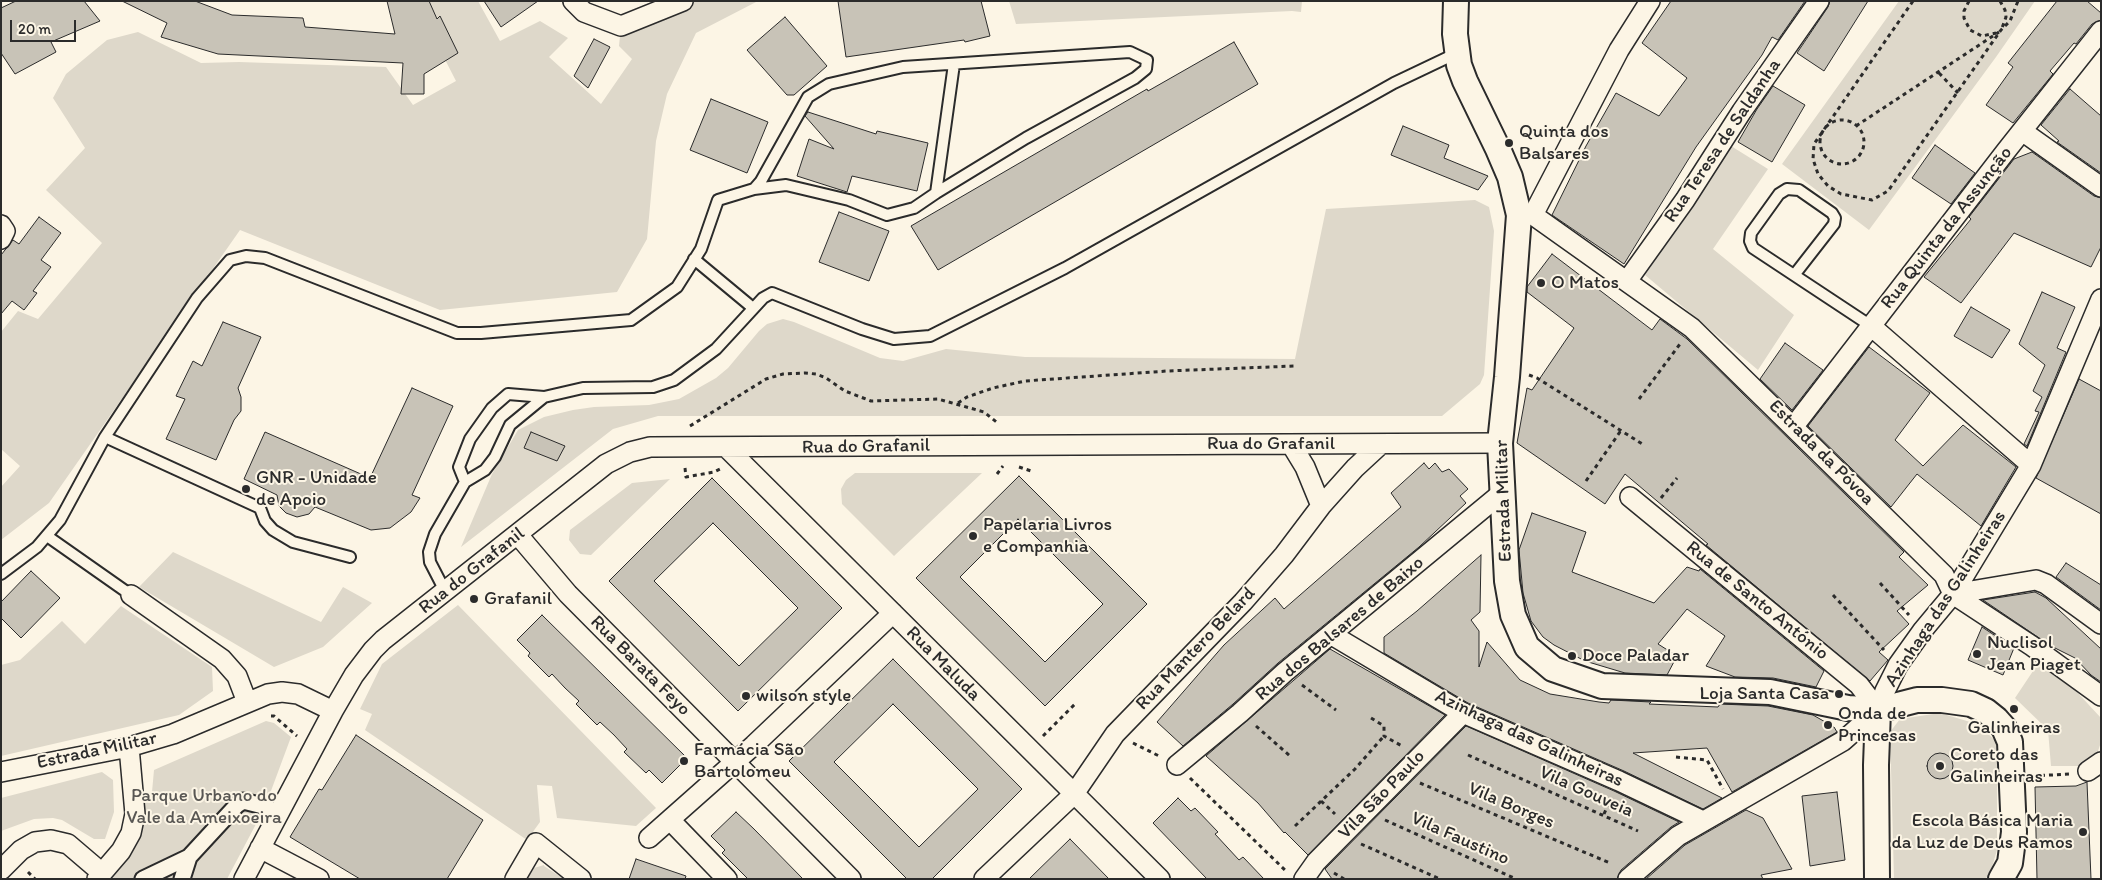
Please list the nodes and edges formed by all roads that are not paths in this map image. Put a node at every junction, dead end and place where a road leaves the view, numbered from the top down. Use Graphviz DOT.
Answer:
graph roads {
  1 [pos="573,1"];
  2 [pos="683,1"];
  3 [pos="1650,1"];
  4 [pos="1819,1"];
  5 [pos="1453,2"];
  6 [pos="2101,31"];
  7 [pos="1457,53"];
  8 [pos="954,64"];
  9 [pos="2022,131"];
  10 [pos="2101,187"];
  11 [pos="754,189"];
  12 [pos="936,193"];
  13 [pos="1526,215"];
  14 [pos="694,259"];
  15 [pos="1795,274"];
  16 [pos="1627,281"];
  17 [pos="2101,299"];
  18 [pos="753,308"];
  19 [pos="1872,326"];
  20 [pos="544,397"];
  21 [pos="1794,426"];
  22 [pos="105,438"];
  23 [pos="1500,443"];
  24 [pos="1291,444"];
  25 [pos="1381,444"];
  26 [pos="727,448"];
  27 [pos="2031,465"];
  28 [pos="465,482"];
  29 [pos="1503,492"];
  30 [pos="1630,497"];
  31 [pos="1320,506"];
  32 [pos="518,535"];
  33 [pos="47,536"];
  34 [pos="350,557"];
  35 [pos="1,574"];
  36 [pos="445,591"];
  37 [pos="1953,594"];
  38 [pos="131,595"];
  39 [pos="893,613"];
  40 [pos="2101,624"];
  41 [pos="1332,635"];
  42 [pos="2101,696"];
  43 [pos="247,702"];
  44 [pos="333,710"];
  45 [pos="1878,710"];
  46 [pos="1463,713"];
  47 [pos="129,747"];
  48 [pos="735,761"];
  49 [pos="1177,765"];
  50 [pos="1,772"];
  51 [pos="1074,794"];
  52 [pos="277,815"];
  53 [pos="670,820"];
  54 [pos="1703,821"];
  55 [pos="649,838"];
  56 [pos="260,848"];
  57 [pos="190,857"];
  58 [pos="1,870"];
  59 [pos="1296,875"];
  60 [pos="100,876"];
  61 [pos="143,879"];
  62 [pos="182,879"];
  63 [pos="244,879"];
  64 [pos="319,879"];
  65 [pos="515,879"];
  66 [pos="581,879"];
  67 [pos="727,879"];
  68 [pos="851,879"];
  69 [pos="984,879"];
  70 [pos="1160,879"];
  71 [pos="1628,879"];
  72 [pos="1877,879"];
  73 [pos="2001,879"];
  1 -- 2 [label="street"];
  3 -- 13 [label="street"];
  4 -- 16 [label="street, Rua Teresa de Saldanha"];
  5 -- 7 [label="street, Estrada Militar"];
  6 -- 9 [label="street, Rua Quinta da Assunção"];
  7 -- 13 [label="street, Estrada Militar"];
  7 -- 18 [label="lane"];
  8 -- 11 [label="lane"];
  8 -- 12 [label="lane"];
  8 -- 12 [label="lane"];
  9 -- 10 [label="street"];
  9 -- 19 [label="street, Rua Quinta da Assunção"];
  11 -- 12 [label="lane"];
  11 -- 14 [label="lane"];
  13 -- 16 [label="street, Estrada da Póvoa"];
  13 -- 23 [label="street, Estrada Militar"];
  14 -- 18 [label="lane"];
  14 -- 22 [label="lane"];
  15 -- 15 [label="lane"];
  15 -- 19 [label="lane"];
  16 -- 21 [label="street, Estrada da Póvoa"];
  17 -- 27 [label="street, Azinhaga das Galinheiras"];
  18 -- 20 [label="lane"];
  19 -- 21 [label="street, Rua Quinta da Assunção"];
  19 -- 27 [label="street"];
  20 -- 28 [label="lane"];
  20 -- 28 [label="lane"];
  21 -- 37 [label="street, Estrada da Póvoa"];
  22 -- 33 [label="lane"];
  22 -- 34 [label="lane"];
  23 -- 25 [label="street, Rua do Grafanil"];
  23 -- 29 [label="street, Estrada Militar"];
  24 -- 25 [label="street, Rua do Grafanil"];
  24 -- 26 [label="street, Rua do Grafanil"];
  24 -- 31 [label="street"];
  25 -- 31 [label="street, Rua Mantero Belard"];
  26 -- 32 [label="street, Rua do Grafanil"];
  26 -- 39 [label="street, Rua Maluda"];
  27 -- 37 [label="street, Azinhaga das Galinheiras"];
  28 -- 36 [label="lane"];
  29 -- 41 [label="street, Rua dos Balsares de Baixo"];
  29 -- 45 [label="street, Estrada Militar"];
  30 -- 45 [label="street, Rua de Santo António"];
  31 -- 51 [label="street, Rua Mantero Belard"];
  32 -- 36 [label="street, Rua do Grafanil"];
  32 -- 48 [label="street, Rua Barata Feyo"];
  33 -- 35 [label="lane"];
  33 -- 38 [label="lane"];
  36 -- 44 [label="street, Rua do Grafanil"];
  37 -- 40 [label="street"];
  37 -- 42 [label="street, Estrada da Póvoa"];
  37 -- 45 [label="street, Azinhaga das Galinheiras"];
  38 -- 43 [label="street"];
  39 -- 48 [label="street"];
  39 -- 51 [label="street, Rua Maluda"];
  41 -- 46 [label="street, Azinhaga das Galinheiras"];
  41 -- 49 [label="street, Rua dos Balsares de Baixo"];
  43 -- 44 [label="street, Estrada Militar"];
  43 -- 47 [label="street, Estrada Militar"];
  44 -- 52 [label="street"];
  45 -- 54 [label="street, Azinhaga das Galinheiras"];
  45 -- 72 [label="street"];
  45 -- 73 [label="street, Estrada Militar"];
  46 -- 54 [label="street, Azinhaga das Galinheiras"];
  46 -- 59 [label="street, Vila São Paulo"];
  47 -- 50 [label="street, Estrada Militar"];
  47 -- 60 [label="street"];
  48 -- 53 [label="street"];
  48 -- 68 [label="street, Rua Barata Feyo"];
  51 -- 69 [label="street, Rua Mantero Belard"];
  51 -- 70 [label="street, Rua Maluda"];
  52 -- 56 [label="street"];
  52 -- 57 [label="street"];
  53 -- 55 [label="street"];
  53 -- 67 [label="street"];
  54 -- 71 [label="street, Azinhaga das Galinheiras"];
  56 -- 63 [label="street"];
  56 -- 64 [label="street"];
  57 -- 61 [label="street"];
  57 -- 62 [label="street"];
  58 -- 60 [label="street"];
  65 -- 66 [label="street"];
}
